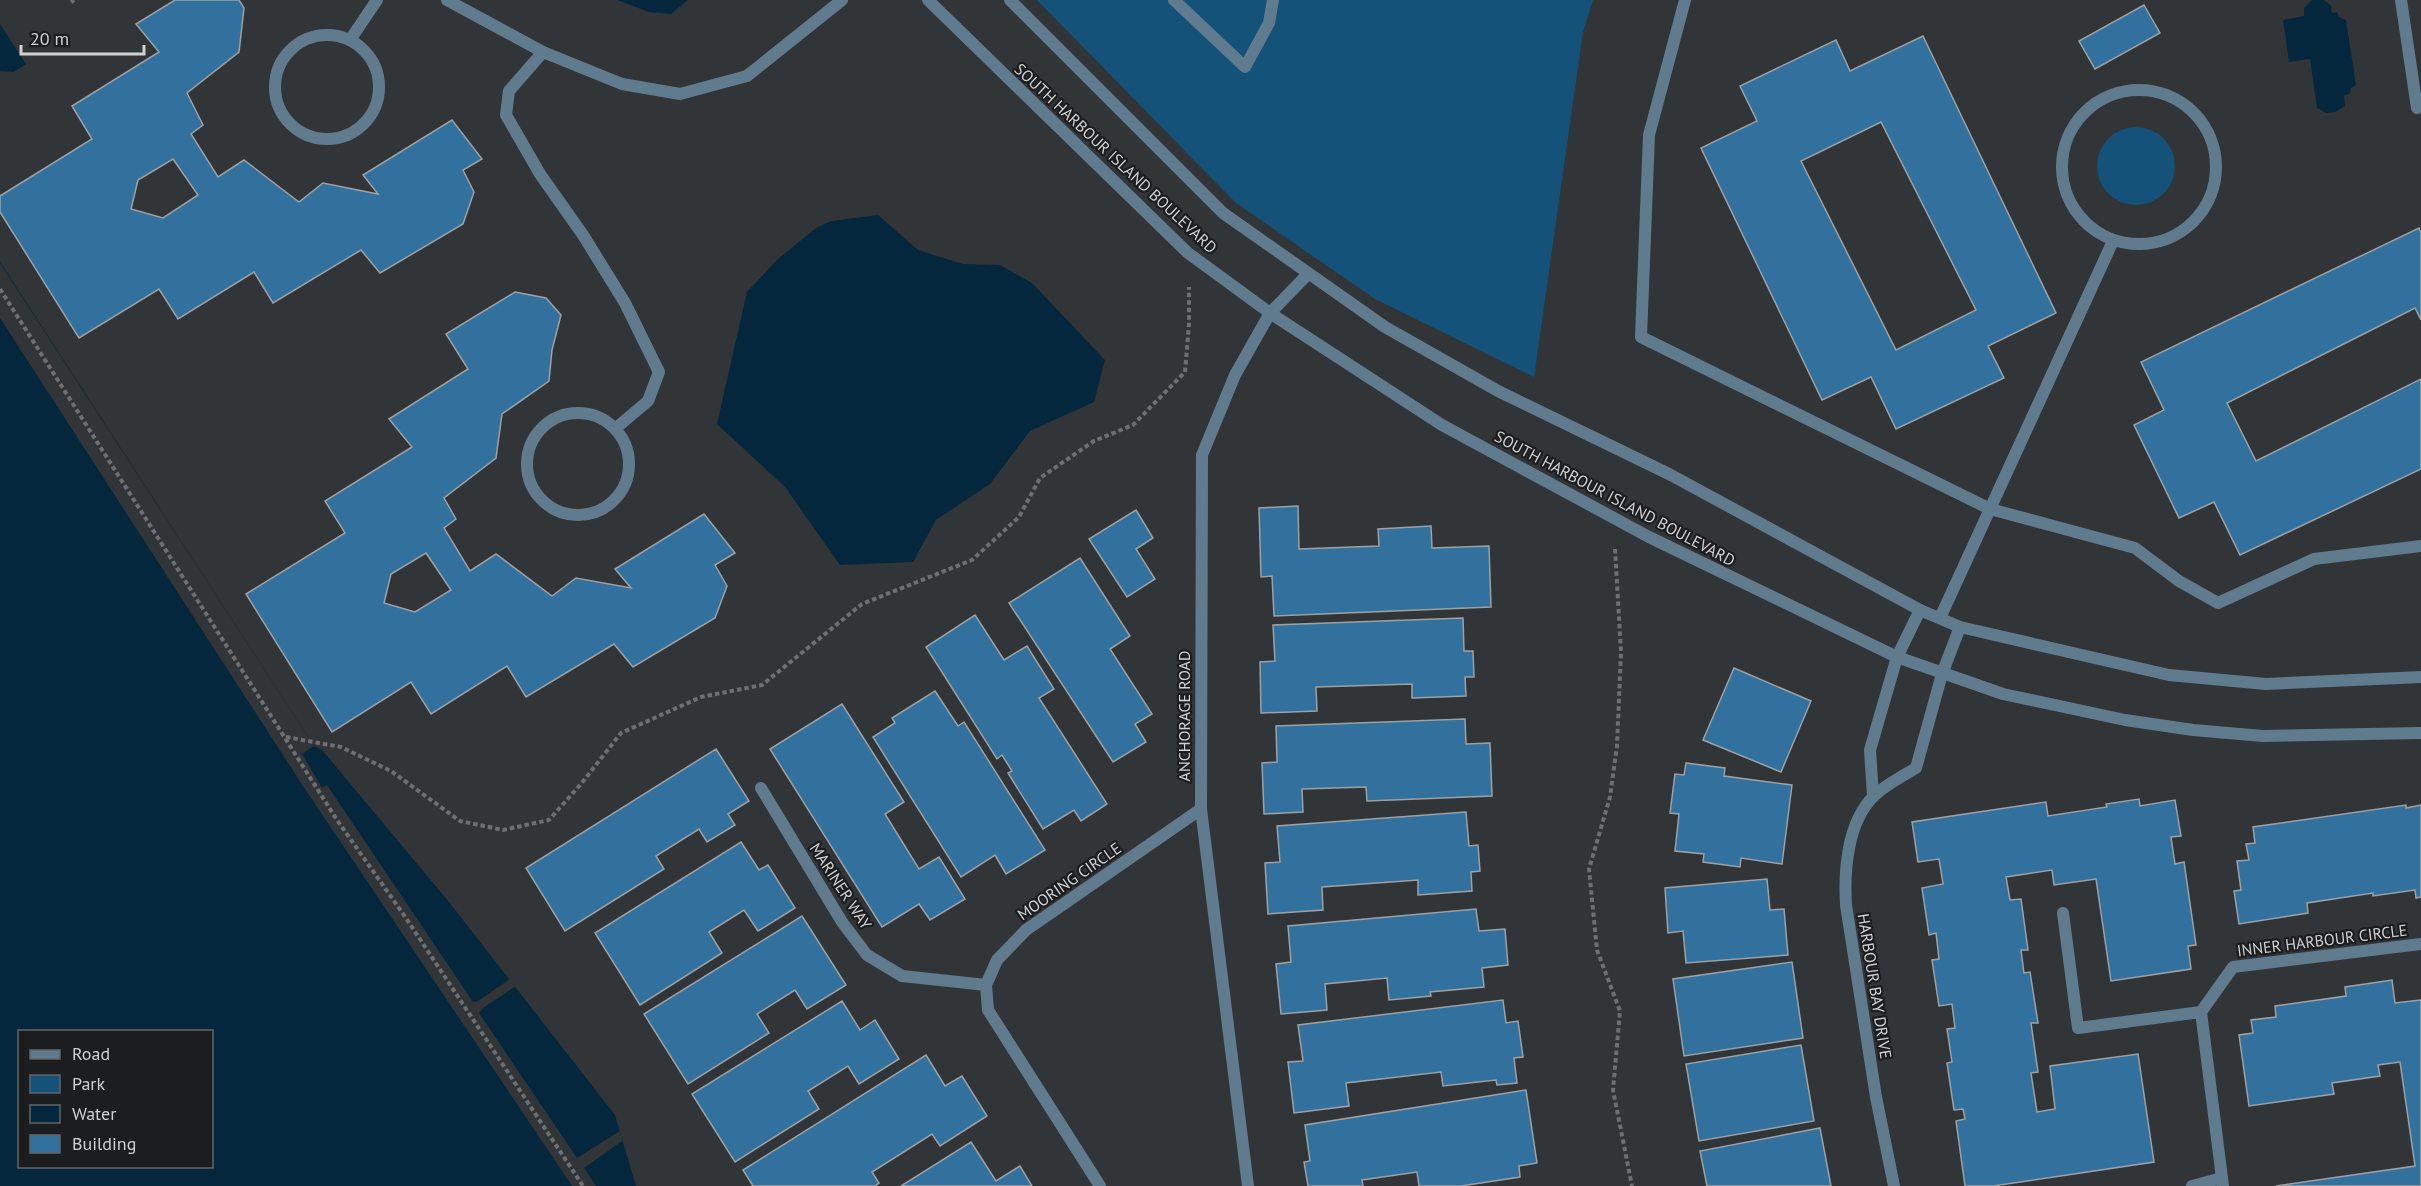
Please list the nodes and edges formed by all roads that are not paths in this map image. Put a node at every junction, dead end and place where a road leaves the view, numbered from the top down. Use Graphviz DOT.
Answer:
graph roads {
  1 [pos="377,0"];
  2 [pos="447,0"];
  3 [pos="842,0"];
  4 [pos="927,0"];
  5 [pos="1010,0"];
  6 [pos="1174,0"];
  7 [pos="1273,0"];
  8 [pos="1685,0"];
  9 [pos="2401,0"];
  10 [pos="350,40"];
  11 [pos="543,52"];
  12 [pos="2417,108"];
  13 [pos="2113,240"];
  14 [pos="1308,274"];
  15 [pos="1270,313"];
  16 [pos="616,428"];
  17 [pos="1990,509"];
  18 [pos="2421,546"];
  19 [pos="1920,610"];
  20 [pos="1940,618"];
  21 [pos="1960,627"];
  22 [pos="1897,657"];
  23 [pos="1942,674"];
  24 [pos="2421,677"];
  25 [pos="2421,733"];
  26 [pos="761,788"];
  27 [pos="1873,796"];
  28 [pos="1201,809"];
  29 [pos="2062,913"];
  30 [pos="2421,944"];
  31 [pos="986,986"];
  32 [pos="2201,1012"];
  33 [pos="2223,1182"];
  34 [pos="1100,1186"];
  35 [pos="1248,1186"];
  36 [pos="1894,1186"];
  37 [pos="2192,1186"];
  1 -- 10 [label="street"];
  2 -- 11 [label="street"];
  3 -- 11 [label="street"];
  4 -- 15 [label="street, SOUTH HARBOUR ISLAND BOULEVARD"];
  5 -- 14 [label="street, SOUTH HARBOUR ISLAND BOULEVARD"];
  6 -- 7 [label="street"];
  8 -- 17 [label="street"];
  9 -- 12 [label="street"];
  10 -- 10 [label="street"];
  11 -- 16 [label="street"];
  13 -- 13 [label="street"];
  13 -- 17 [label="street"];
  14 -- 15 [label="street, ANCHORAGE ROAD"];
  14 -- 19 [label="street, SOUTH HARBOUR ISLAND BOULEVARD"];
  15 -- 22 [label="street, SOUTH HARBOUR ISLAND BOULEVARD"];
  15 -- 28 [label="street, ANCHORAGE ROAD"];
  16 -- 16 [label="street"];
  17 -- 18 [label="street"];
  17 -- 20 [label="street"];
  19 -- 20 [label="street, SOUTH HARBOUR ISLAND BOULEVARD"];
  19 -- 22 [label="street"];
  20 -- 21 [label="street, SOUTH HARBOUR ISLAND BOULEVARD"];
  21 -- 23 [label="street, HARBOUR BAY DRIVE"];
  21 -- 24 [label="street, SOUTH HARBOUR ISLAND BOULEVARD"];
  22 -- 23 [label="street, SOUTH HARBOUR ISLAND BOULEVARD"];
  22 -- 27 [label="street"];
  23 -- 25 [label="street, SOUTH HARBOUR ISLAND BOULEVARD"];
  23 -- 27 [label="street, HARBOUR BAY DRIVE"];
  26 -- 31 [label="street, MARINER WAY"];
  27 -- 36 [label="street, HARBOUR BAY DRIVE"];
  28 -- 31 [label="street, MOORING CIRCLE"];
  28 -- 35 [label="street, ANCHORAGE ROAD"];
  29 -- 32 [label="street"];
  30 -- 32 [label="street, INNER HARBOUR CIRCLE"];
  31 -- 34 [label="street"];
  32 -- 33 [label="street"];
  33 -- 37 [label="street"];
}
